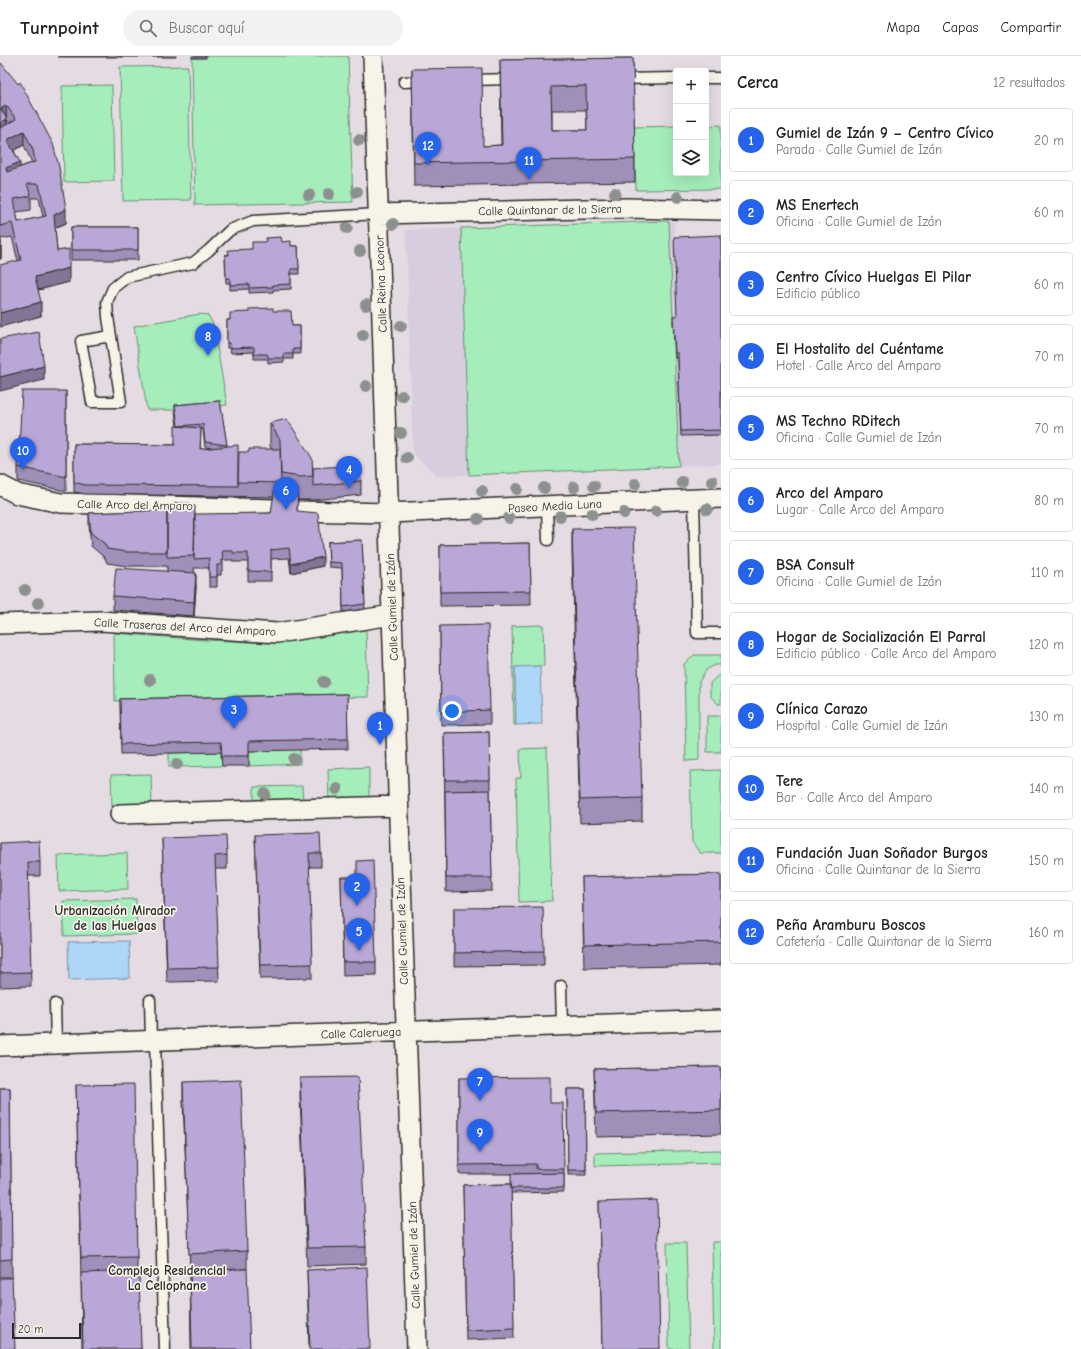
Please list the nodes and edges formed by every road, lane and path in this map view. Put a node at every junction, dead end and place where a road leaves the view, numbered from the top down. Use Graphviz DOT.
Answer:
graph roads {
  1 [pos="373,56"];
  2 [pos="673,78"];
  3 [pos="709,78"];
  4 [pos="721,78"];
  5 [pos="523,79"];
  6 [pos="611,79"];
  7 [pos="456,80"];
  8 [pos="434,81"];
  9 [pos="404,82"];
  10 [pos="721,210"];
  11 [pos="378,214"];
  12 [pos="111,336"];
  13 [pos="0,485"];
  14 [pos="721,498"];
  15 [pos="694,500"];
  16 [pos="547,506"];
  17 [pos="273,509"];
  18 [pos="297,511"];
  19 [pos="388,513"];
  20 [pos="548,540"];
  21 [pos="392,615"];
  22 [pos="0,624"];
  23 [pos="721,633"];
  24 [pos="398,806"];
  25 [pos="120,814"];
  26 [pos="561,986"];
  27 [pos="150,1000"];
  28 [pos="55,1004"];
  29 [pos="721,1020"];
  30 [pos="562,1026"];
  31 [pos="406,1031"];
  32 [pos="153,1040"];
  33 [pos="56,1044"];
  34 [pos="0,1046"];
  35 [pos="165,1349"];
  36 [pos="417,1349"];
  1 -- 11 [label="street, Calle Reina Leonor"];
  2 -- 6 [label="lane"];
  3 -- 4 [label="lane"];
  5 -- 7 [label="lane"];
  8 -- 9 [label="lane"];
  10 -- 11 [label="street, Calle Quintanar de la Sierra"];
  11 -- 12 [label="lane"];
  11 -- 19 [label="street, Calle Reina Leonor"];
  12 -- 12 [label="lane"];
  13 -- 17 [label="street, Calle Arco del Amparo"];
  14 -- 15 [label="street, Paseo Media Luna"];
  15 -- 16 [label="street, Paseo Media Luna"];
  15 -- 23 [label="lane"];
  16 -- 19 [label="street, Paseo Media Luna"];
  16 -- 20 [label="lane"];
  18 -- 19 [label="street"];
  19 -- 21 [label="street, Calle Gumiel de Izán"];
  21 -- 22 [label="street, Calle Traseras del Arco del Amparo"];
  21 -- 24 [label="street, Calle Gumiel de Izán"];
  24 -- 25 [label="street"];
  24 -- 31 [label="street, Calle Gumiel de Izán"];
  26 -- 30 [label="lane"];
  27 -- 32 [label="lane"];
  28 -- 33 [label="lane"];
  29 -- 30 [label="street, Calle Caleruega"];
  30 -- 31 [label="street, Calle Caleruega"];
  31 -- 32 [label="street, Calle Caleruega"];
  31 -- 36 [label="street, Calle Gumiel de Izán"];
  32 -- 33 [label="street, Calle Caleruega"];
  32 -- 35 [label="lane"];
  33 -- 34 [label="street, Calle Caleruega"];
}
